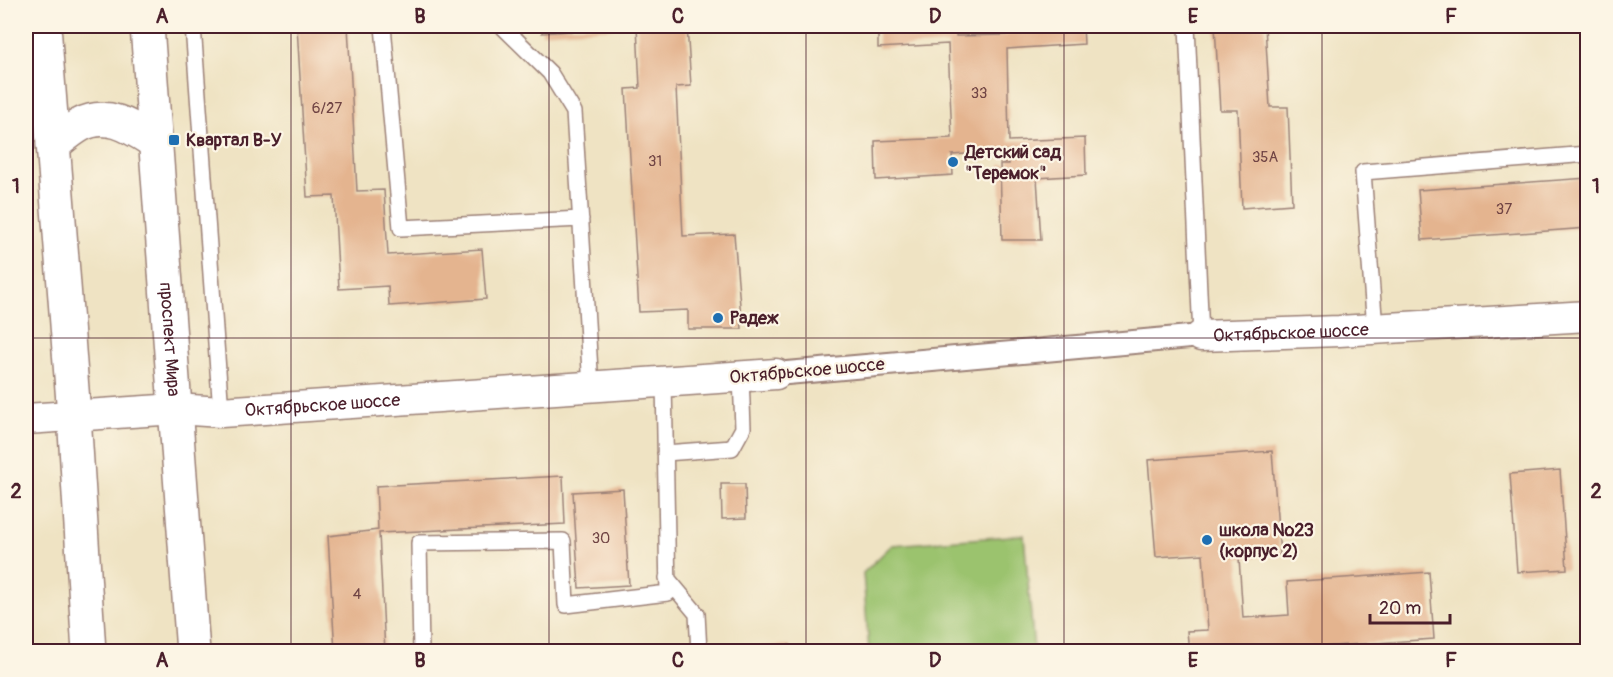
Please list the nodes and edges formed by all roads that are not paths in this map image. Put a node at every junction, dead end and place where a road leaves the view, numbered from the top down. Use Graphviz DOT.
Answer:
graph roads {
  1 [pos="44,26"];
  2 [pos="147,26"];
  3 [pos="193,26"];
  4 [pos="383,26"];
  5 [pos="502,26"];
  6 [pos="1187,26"];
  7 [pos="155,142"];
  8 [pos="53,145"];
  9 [pos="1587,154"];
  10 [pos="580,219"];
  11 [pos="1587,316"];
  12 [pos="1375,329"];
  13 [pos="1200,336"];
  14 [pos="776,374"];
  15 [pos="741,377"];
  16 [pos="664,382"];
  17 [pos="591,387"];
  18 [pos="176,409"];
  19 [pos="221,412"];
  20 [pos="74,415"];
  21 [pos="26,419"];
  22 [pos="665,453"];
  23 [pos="667,578"];
  24 [pos="89,651"];
  25 [pos="193,651"];
  26 [pos="421,651"];
  27 [pos="699,651"];
  1 -- 8 [label="main road"];
  2 -- 7 [label="main road, проспект Мира"];
  3 -- 19 [label="lane"];
  4 -- 10 [label="lane"];
  5 -- 10 [label="lane"];
  6 -- 13 [label="lane"];
  7 -- 8 [label="main road"];
  7 -- 18 [label="main road, проспект Мира"];
  8 -- 20 [label="main road"];
  9 -- 12 [label="lane"];
  10 -- 17 [label="lane"];
  11 -- 12 [label="street, Октябрьское шоссе"];
  12 -- 13 [label="street, Октябрьское шоссе"];
  13 -- 14 [label="street, Октябрьское шоссе"];
  14 -- 15 [label="street, Октябрьское шоссе"];
  15 -- 16 [label="street, Октябрьское шоссе"];
  15 -- 22 [label="lane"];
  16 -- 17 [label="street, Октябрьское шоссе"];
  16 -- 22 [label="lane"];
  17 -- 19 [label="street, Октябрьское шоссе"];
  18 -- 19 [label="street, Октябрьское шоссе"];
  18 -- 20 [label="street, Октябрьское шоссе"];
  18 -- 25 [label="main road, проспект Мира"];
  20 -- 21 [label="street, Октябрьское шоссе"];
  20 -- 24 [label="main road"];
  22 -- 23 [label="lane"];
  23 -- 26 [label="lane"];
  23 -- 27 [label="lane"];
}
